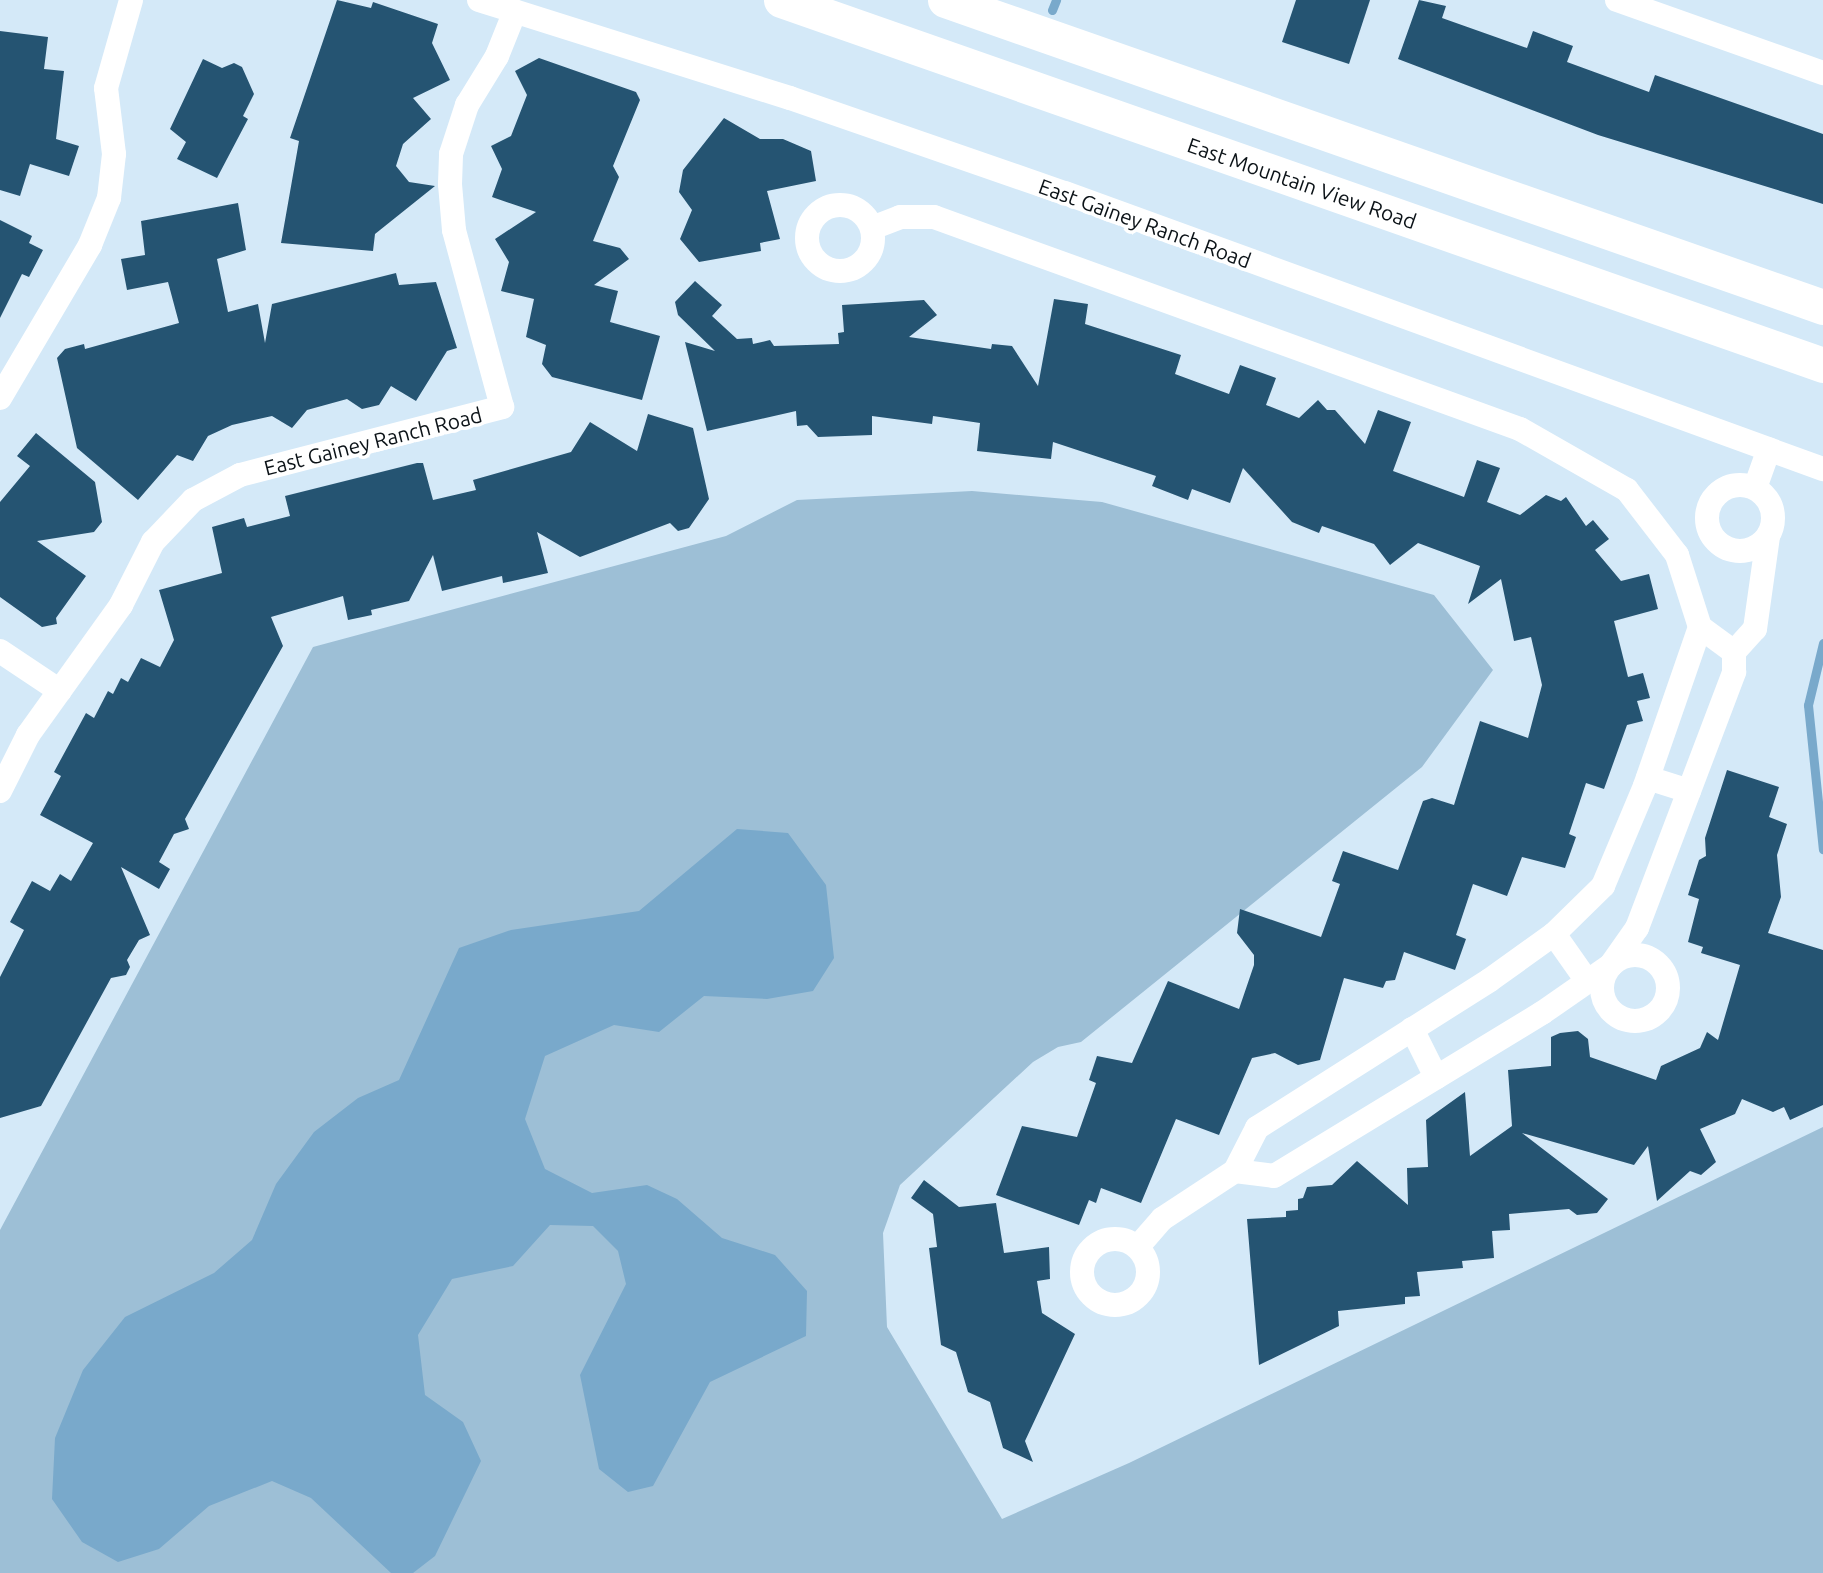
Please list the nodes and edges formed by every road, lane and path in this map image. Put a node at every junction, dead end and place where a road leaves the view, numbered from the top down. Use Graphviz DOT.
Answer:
graph roads {
  1 [pos="131,0"];
  2 [pos="479,0"];
  3 [pos="781,0"];
  4 [pos="945,0"];
  5 [pos="1617,0"];
  6 [pos="515,11"];
  7 [pos="1823,73"];
  8 [pos="872,229"];
  9 [pos="1823,307"];
  10 [pos="1823,365"];
  11 [pos="0,398"];
  12 [pos="1769,449"];
  13 [pos="1823,469"];
  14 [pos="1755,488"];
  15 [pos="1768,536"];
  16 [pos="1712,537"];
  17 [pos="1676,555"];
  18 [pos="1700,627"];
  19 [pos="0,651"];
  20 [pos="1734,652"];
  21 [pos="60,691"];
  22 [pos="1648,778"];
  23 [pos="0,791"];
  24 [pos="1689,791"];
  25 [pos="1554,934"];
  26 [pos="1587,981"];
  27 [pos="1412,1029"];
  28 [pos="1436,1077"];
  29 [pos="1235,1171"];
  30 [pos="1138,1247"];
  1 -- 11 [label="street"];
  2 -- 6 [label="street, East Gainey Ranch Road"];
  3 -- 10 [label="main road, East Mountain View Road"];
  4 -- 9 [label="main road"];
  5 -- 7 [label="street"];
  6 -- 12 [label="street, East Gainey Ranch Road"];
  6 -- 21 [label="street, East Gainey Ranch Road"];
  8 -- 17 [label="street"];
  12 -- 13 [label="street, East Gainey Ranch Road"];
  12 -- 14 [label="street"];
  14 -- 15 [label="street"];
  14 -- 16 [label="street"];
  15 -- 16 [label="street"];
  15 -- 20 [label="street"];
  16 -- 17 [label="street"];
  17 -- 18 [label="street"];
  18 -- 20 [label="street"];
  18 -- 22 [label="street"];
  19 -- 21 [label="street"];
  20 -- 24 [label="street"];
  21 -- 23 [label="street, East Gainey Ranch Road"];
  22 -- 24 [label="street"];
  22 -- 25 [label="street"];
  24 -- 26 [label="street"];
  25 -- 26 [label="street"];
  25 -- 27 [label="street"];
  26 -- 28 [label="street"];
  27 -- 28 [label="street"];
  27 -- 29 [label="street"];
  28 -- 29 [label="street"];
  29 -- 30 [label="street"];
}
